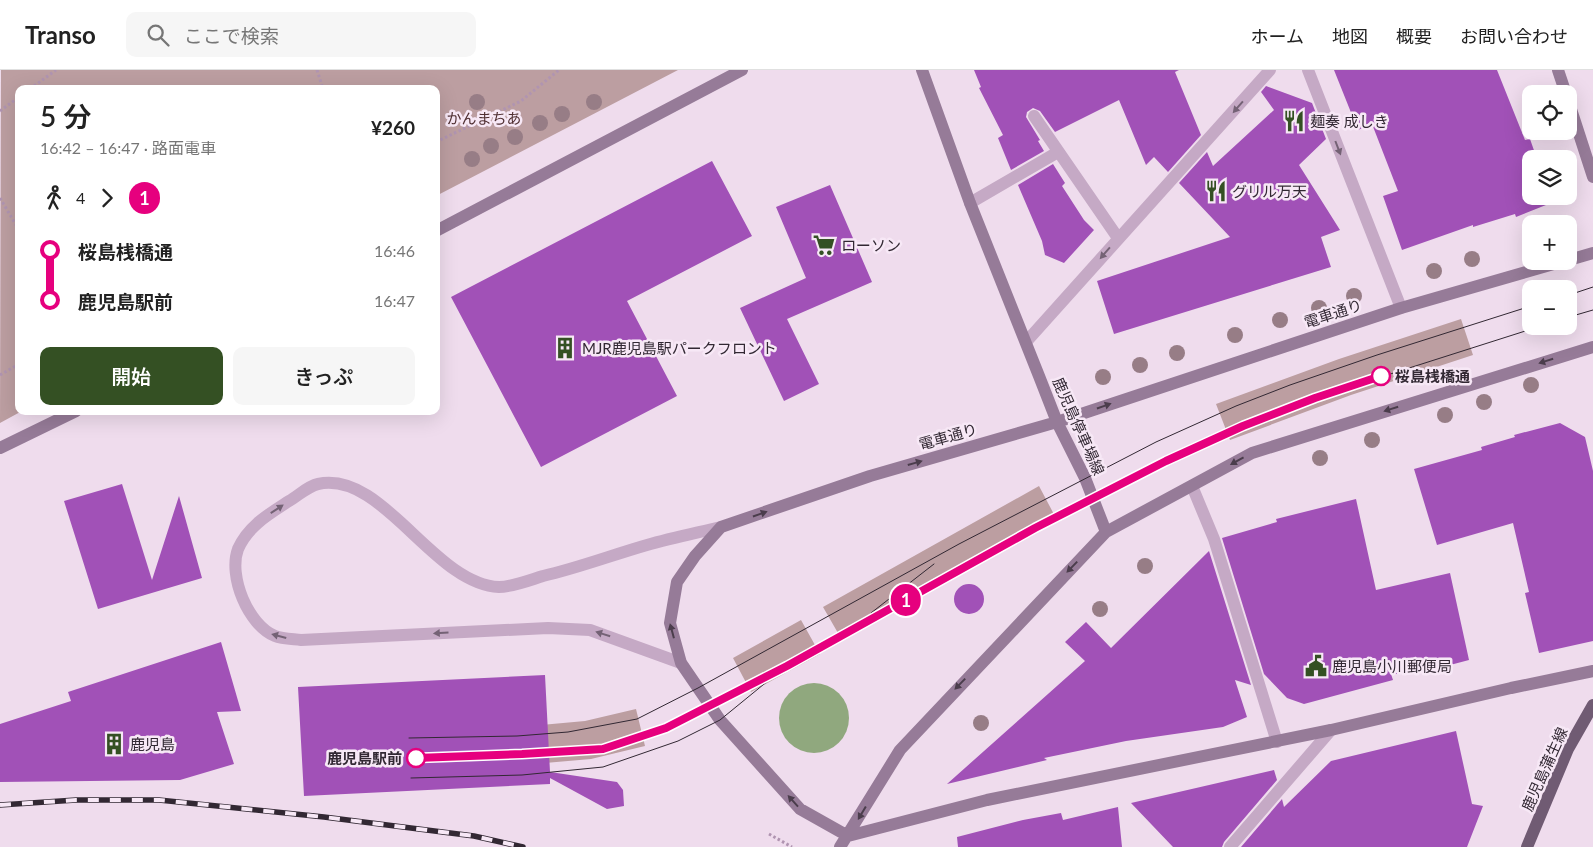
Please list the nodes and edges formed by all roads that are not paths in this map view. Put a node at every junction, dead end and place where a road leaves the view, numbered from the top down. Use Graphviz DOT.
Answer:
graph roads {
  1 [pos="742,70"];
  2 [pos="922,70"];
  3 [pos="1270,70"];
  4 [pos="1308,70"];
  5 [pos="1558,70"];
  6 [pos="1563,85"];
  7 [pos="1034,116"];
  8 [pos="1577,128"];
  9 [pos="1058,152"];
  10 [pos="1593,177"];
  11 [pos="970,203"];
  12 [pos="440,229"];
  13 [pos="1118,238"];
  14 [pos="1593,253"];
  15 [pos="1577,258"];
  16 [pos="1533,270"];
  17 [pos="1401,308"];
  18 [pos="1026,342"];
  19 [pos="1593,347"];
  20 [pos="68,415"];
  21 [pos="1057,422"];
  22 [pos="0,448"];
  23 [pos="1192,486"];
  24 [pos="721,527"];
  25 [pos="1106,532"];
  26 [pos="681,664"];
  27 [pos="1593,671"];
  28 [pos="1593,705"];
  29 [pos="1331,730"];
  30 [pos="1277,742"];
  31 [pos="848,836"];
  32 [pos="840,847"];
  33 [pos="1230,847"];
  34 [pos="1527,847"];
  1 -- 12 [label="street"];
  2 -- 11 [label="street, 鹿児島停車場線"];
  3 -- 13 [label="street, one-way"];
  4 -- 17 [label="street, one-way"];
  5 -- 6 [label="street"];
  7 -- 9 [label="street"];
  8 -- 10 [label="street"];
  9 -- 11 [label="street"];
  9 -- 13 [label="street"];
  11 -- 18 [label="street, 鹿児島停車場線"];
  13 -- 18 [label="street, one-way"];
  14 -- 15 [label="street"];
  16 -- 17 [label="street, 電車通り"];
  21 -- 17 [label="street, 電車通り, one-way"];
  18 -- 21 [label="street, 鹿児島停車場線"];
  19 -- 23 [label="street, one-way"];
  20 -- 22 [label="street"];
  24 -- 21 [label="street, 電車通り, one-way"];
  21 -- 25 [label="street, 鹿児島停車場線"];
  23 -- 25 [label="street"];
  23 -- 30 [label="street"];
  26 -- 24 [label="street, 電車通り, one-way"];
  26 -- 24 [label="street, one-way"];
  25 -- 31 [label="street, one-way"];
  31 -- 26 [label="street, 電車通り, one-way"];
  27 -- 29 [label="street"];
  28 -- 34 [label="main road, 鹿児島蒲生線"];
  29 -- 30 [label="street"];
  29 -- 33 [label="street"];
  30 -- 31 [label="street"];
  31 -- 32 [label="street"];
}
